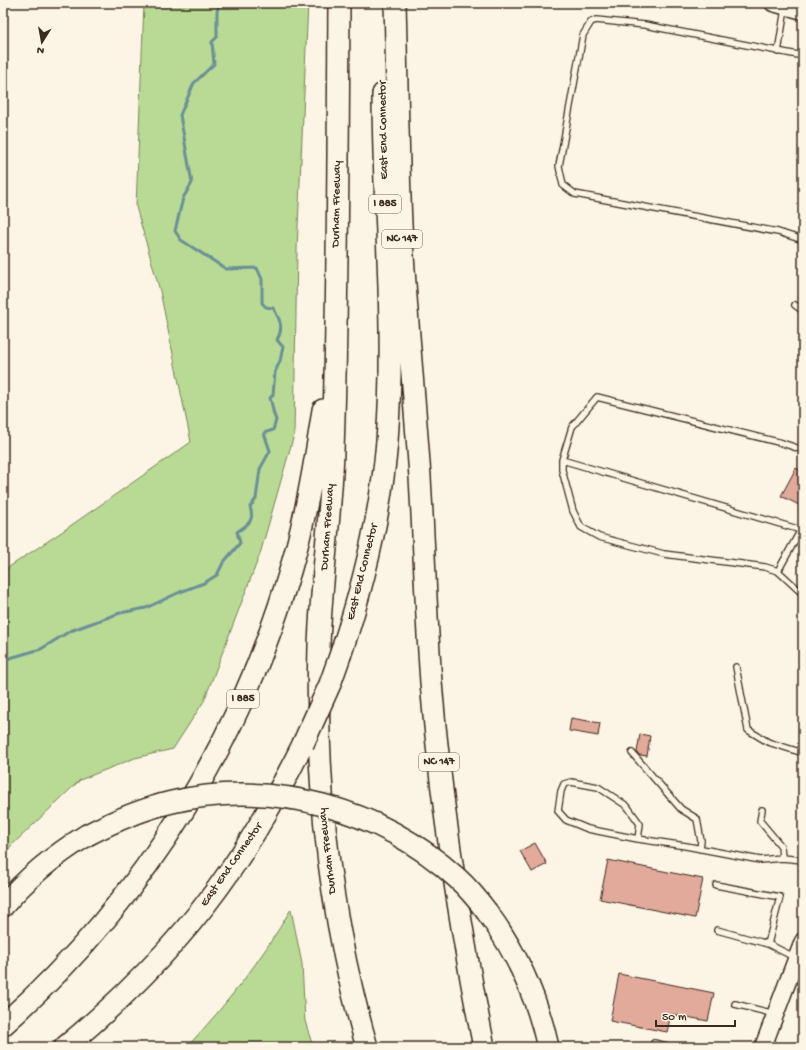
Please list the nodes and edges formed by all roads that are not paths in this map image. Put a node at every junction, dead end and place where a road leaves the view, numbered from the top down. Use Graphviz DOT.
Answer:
graph roads {
  1 [pos="339,3"];
  2 [pos="385,3"];
  3 [pos="395,3"];
  4 [pos="779,5"];
  5 [pos="803,11"];
  6 [pos="778,52"];
  7 [pos="803,56"];
  8 [pos="803,240"];
  9 [pos="336,304"];
  10 [pos="795,305"];
  11 [pos="803,311"];
  12 [pos="803,450"];
  13 [pos="562,460"];
  14 [pos="802,528"];
  15 [pos="778,572"];
  16 [pos="803,594"];
  17 [pos="736,667"];
  18 [pos="632,753"];
  19 [pos="803,753"];
  20 [pos="762,810"];
  21 [pos="638,839"];
  22 [pos="700,849"];
  23 [pos="782,858"];
  24 [pos="803,860"];
  25 [pos="716,885"];
  26 [pos="3,906"];
  27 [pos="717,930"];
  28 [pos="803,941"];
  29 [pos="768,944"];
  30 [pos="797,958"];
  31 [pos="735,1004"];
  32 [pos="775,1014"];
  33 [pos="3,1024"];
  34 [pos="654,1043"];
  35 [pos="765,1046"];
  36 [pos="65,1047"];
  37 [pos="367,1047"];
  38 [pos="484,1047"];
  39 [pos="548,1047"];
  40 [pos="671,1047"];
  1 -- 9 [label="highway, Durham Freeway / I 885"];
  2 -- 36 [label="highway, East End Connector / I 885, bridge"];
  3 -- 38 [label="highway, NC 147"];
  4 -- 5 [label="main road"];
  4 -- 6 [label="lane"];
  6 -- 7 [label="lane"];
  6 -- 8 [label="lane"];
  9 -- 33 [label="highway, I 885"];
  9 -- 37 [label="highway, Durham Freeway"];
  10 -- 11 [label="lane"];
  12 -- 13 [label="lane"];
  13 -- 14 [label="lane"];
  13 -- 15 [label="lane"];
  14 -- 15 [label="lane"];
  15 -- 16 [label="lane"];
  17 -- 19 [label="lane"];
  18 -- 22 [label="lane"];
  20 -- 23 [label="lane"];
  21 -- 21 [label="lane"];
  21 -- 22 [label="lane"];
  22 -- 23 [label="lane"];
  23 -- 24 [label="lane"];
  25 -- 29 [label="lane"];
  26 -- 39 [label="highway, bridge"];
  27 -- 29 [label="lane"];
  28 -- 30 [label="main road"];
  29 -- 30 [label="lane"];
  30 -- 32 [label="main road"];
  31 -- 32 [label="lane"];
  32 -- 35 [label="main road"];
  34 -- 40 [label="lane"];
}
